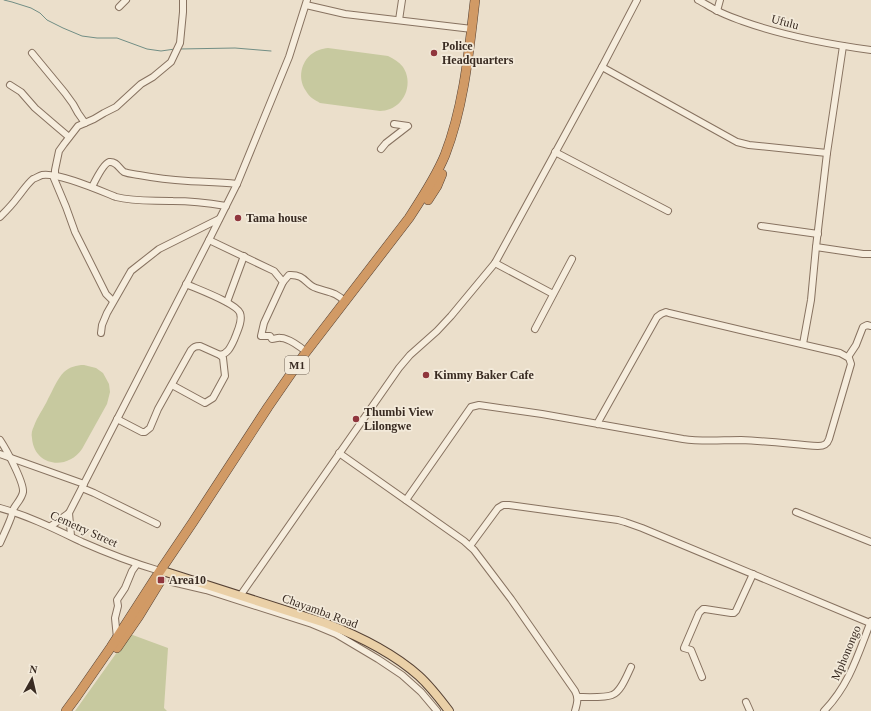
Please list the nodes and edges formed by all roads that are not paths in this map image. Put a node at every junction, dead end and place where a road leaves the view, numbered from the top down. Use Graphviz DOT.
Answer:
graph roads {
  1 [pos="126,0"];
  2 [pos="183,0"];
  3 [pos="402,0"];
  4 [pos="475,0"];
  5 [pos="481,0"];
  6 [pos="637,0"];
  7 [pos="698,0"];
  8 [pos="720,0"];
  9 [pos="306,2"];
  10 [pos="119,7"];
  11 [pos="718,11"];
  12 [pos="399,20"];
  13 [pos="472,29"];
  14 [pos="843,46"];
  15 [pos="871,50"];
  16 [pos="32,53"];
  17 [pos="602,67"];
  18 [pos="10,85"];
  19 [pos="85,123"];
  20 [pos="394,124"];
  21 [pos="69,137"];
  22 [pos="381,149"];
  23 [pos="555,152"];
  24 [pos="827,153"];
  25 [pos="54,176"];
  26 [pos="237,184"];
  27 [pos="92,187"];
  28 [pos="226,206"];
  29 [pos="668,211"];
  30 [pos="0,217"];
  31 [pos="219,220"];
  32 [pos="761,226"];
  33 [pos="818,234"];
  34 [pos="209,240"];
  35 [pos="816,247"];
  36 [pos="871,254"];
  37 [pos="244,256"];
  38 [pos="572,259"];
  39 [pos="495,263"];
  40 [pos="283,282"];
  41 [pos="186,284"];
  42 [pos="553,294"];
  43 [pos="114,300"];
  44 [pos="227,302"];
  45 [pos="344,302"];
  46 [pos="871,326"];
  47 [pos="535,329"];
  48 [pos="101,333"];
  49 [pos="803,344"];
  50 [pos="306,352"];
  51 [pos="220,355"];
  52 [pos="848,357"];
  53 [pos="172,386"];
  54 [pos="117,419"];
  55 [pos="597,424"];
  56 [pos="0,440"];
  57 [pos="339,453"];
  58 [pos="0,454"];
  59 [pos="9,458"];
  60 [pos="83,486"];
  61 [pos="406,500"];
  62 [pos="0,508"];
  63 [pos="13,511"];
  64 [pos="69,512"];
  65 [pos="796,512"];
  66 [pos="157,524"];
  67 [pos="51,526"];
  68 [pos="71,536"];
  69 [pos="871,542"];
  70 [pos="0,543"];
  71 [pos="470,546"];
  72 [pos="137,564"];
  73 [pos="163,571"];
  74 [pos="753,574"];
  75 [pos="172,582"];
  76 [pos="240,596"];
  77 [pos="871,622"];
  78 [pos="116,638"];
  79 [pos="631,667"];
  80 [pos="702,677"];
  81 [pos="578,697"];
  82 [pos="746,702"];
  83 [pos="66,711"];
  84 [pos="73,711"];
  85 [pos="437,711"];
  86 [pos="449,711"];
  87 [pos="575,711"];
  88 [pos="750,711"];
  89 [pos="824,711"];
  1 -- 10 [label="street"];
  2 -- 19 [label="street"];
  3 -- 12 [label="street"];
  4 -- 13 [label="highway, M1"];
  5 -- 73 [label="highway, M1"];
  6 -- 17 [label="street"];
  7 -- 11 [label="street, Ufulu"];
  8 -- 11 [label="street"];
  9 -- 12 [label="street"];
  9 -- 26 [label="street"];
  11 -- 14 [label="street, Ufulu"];
  12 -- 13 [label="street"];
  13 -- 45 [label="highway, M1"];
  14 -- 15 [label="street, Ufulu"];
  14 -- 24 [label="street"];
  16 -- 19 [label="street"];
  17 -- 23 [label="street"];
  17 -- 24 [label="street"];
  18 -- 21 [label="street"];
  19 -- 21 [label="street"];
  20 -- 22 [label="street"];
  21 -- 25 [label="street"];
  23 -- 29 [label="street"];
  23 -- 39 [label="street"];
  24 -- 33 [label="street"];
  25 -- 27 [label="street"];
  25 -- 30 [label="street"];
  25 -- 43 [label="street"];
  26 -- 27 [label="street"];
  26 -- 28 [label="street"];
  27 -- 28 [label="street"];
  28 -- 31 [label="street"];
  31 -- 34 [label="street"];
  31 -- 43 [label="street"];
  32 -- 33 [label="street"];
  33 -- 35 [label="street"];
  34 -- 37 [label="street"];
  34 -- 41 [label="street"];
  35 -- 36 [label="street"];
  35 -- 49 [label="street"];
  37 -- 40 [label="street"];
  37 -- 44 [label="street"];
  38 -- 42 [label="street"];
  39 -- 42 [label="street"];
  39 -- 57 [label="street"];
  40 -- 45 [label="street"];
  40 -- 50 [label="street"];
  41 -- 44 [label="street"];
  41 -- 54 [label="street"];
  42 -- 47 [label="street"];
  43 -- 48 [label="street"];
  44 -- 51 [label="street"];
  45 -- 50 [label="highway, M1"];
  46 -- 52 [label="street"];
  49 -- 52 [label="street"];
  49 -- 55 [label="street"];
  50 -- 73 [label="highway, M1"];
  51 -- 53 [label="street"];
  51 -- 53 [label="street"];
  52 -- 55 [label="street"];
  53 -- 54 [label="street"];
  54 -- 60 [label="street"];
  55 -- 61 [label="street"];
  56 -- 59 [label="street"];
  57 -- 61 [label="street"];
  57 -- 76 [label="street"];
  58 -- 59 [label="street"];
  59 -- 60 [label="street"];
  59 -- 63 [label="street"];
  60 -- 64 [label="street"];
  60 -- 66 [label="street"];
  61 -- 71 [label="street"];
  62 -- 63 [label="street, Cemetry Street"];
  63 -- 67 [label="street, Cemetry Street"];
  63 -- 70 [label="street"];
  64 -- 67 [label="street"];
  64 -- 68 [label="street"];
  65 -- 69 [label="street"];
  67 -- 68 [label="street, Cemetry Street"];
  68 -- 72 [label="street, Cemetry Street"];
  71 -- 74 [label="street"];
  71 -- 81 [label="street"];
  72 -- 73 [label="street, Cemetry Street"];
  72 -- 78 [label="street"];
  73 -- 76 [label="main road, Chayamba Road"];
  73 -- 78 [label="highway, M1"];
  73 -- 84 [label="highway, M1"];
  74 -- 77 [label="street"];
  74 -- 80 [label="street"];
  75 -- 85 [label="street"];
  76 -- 86 [label="main road, Chayamba Road"];
  77 -- 89 [label="street, Mphonongo"];
  78 -- 83 [label="highway, M1"];
  79 -- 81 [label="street"];
  81 -- 87 [label="street"];
  82 -- 88 [label="street"];
}
